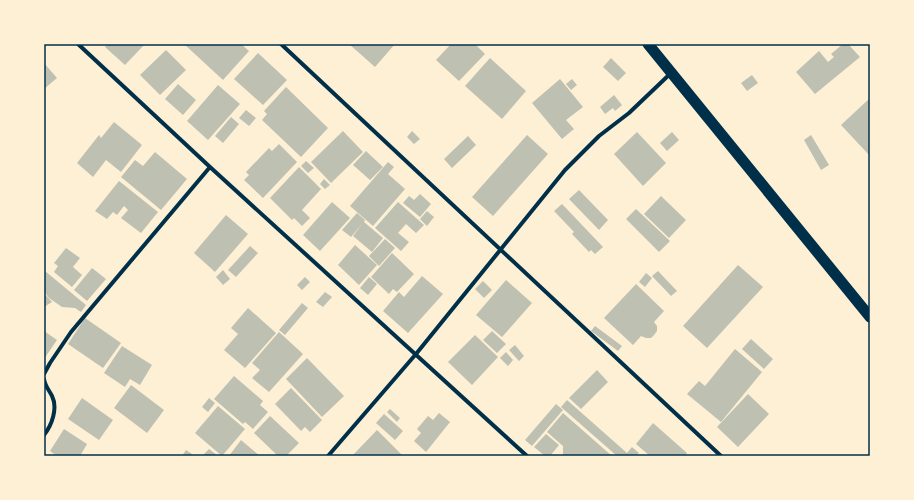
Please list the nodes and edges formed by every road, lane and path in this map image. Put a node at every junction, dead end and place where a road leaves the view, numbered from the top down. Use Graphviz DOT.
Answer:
graph roads {
  1 [pos="78,44"];
  2 [pos="281,44"];
  3 [pos="648,44"];
  4 [pos="671,73"];
  5 [pos="210,167"];
  6 [pos="500,251"];
  7 [pos="870,317"];
  8 [pos="416,354"];
  9 [pos="44,374"];
  10 [pos="44,379"];
  11 [pos="44,435"];
  12 [pos="328,456"];
  13 [pos="527,456"];
  14 [pos="721,456"];
  1 -- 5 [label="street"];
  2 -- 6 [label="street"];
  3 -- 4 [label="highway"];
  4 -- 6 [label="street"];
  4 -- 7 [label="highway"];
  5 -- 8 [label="street"];
  5 -- 9 [label="street"];
  6 -- 8 [label="street"];
  6 -- 14 [label="street"];
  8 -- 12 [label="street"];
  8 -- 13 [label="street"];
  10 -- 11 [label="street"];
}
